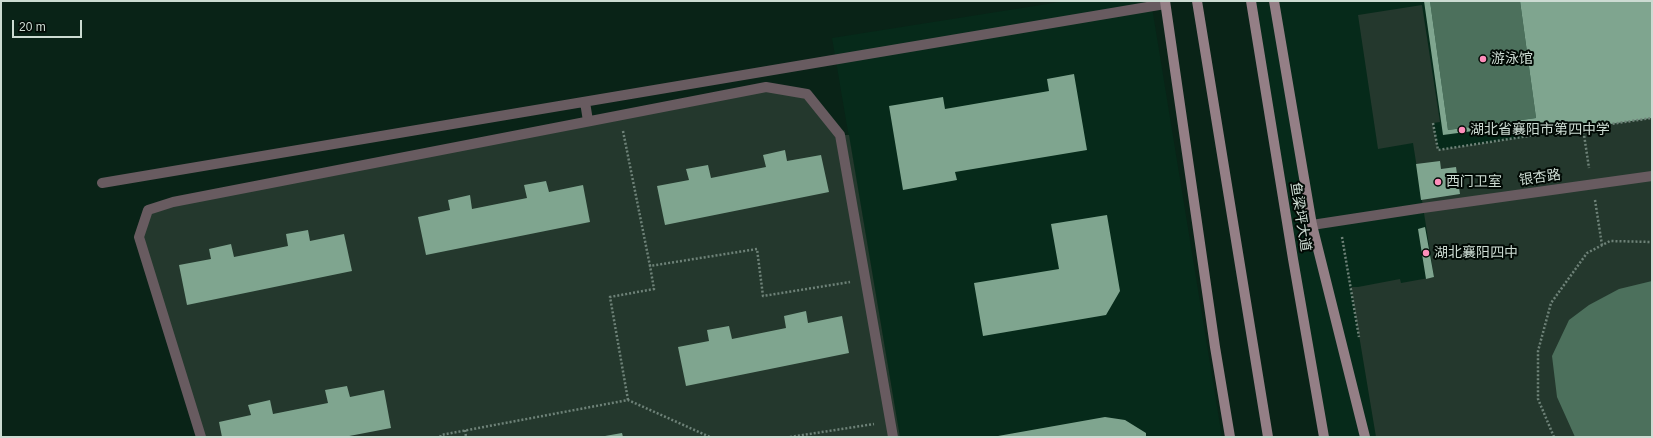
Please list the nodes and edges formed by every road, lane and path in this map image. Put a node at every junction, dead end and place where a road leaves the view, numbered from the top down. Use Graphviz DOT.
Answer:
graph roads {
  1 [pos="1197,1"];
  2 [pos="1251,1"];
  3 [pos="1274,1"];
  4 [pos="1165,3"];
  5 [pos="585,102"];
  6 [pos="620,115"];
  7 [pos="1652,118"];
  8 [pos="588,122"];
  9 [pos="1433,123"];
  10 [pos="1583,128"];
  11 [pos="1652,176"];
  12 [pos="102,183"];
  13 [pos="1592,184"];
  14 [pos="1339,221"];
  15 [pos="1312,225"];
  16 [pos="1652,242"];
  17 [pos="1602,245"];
  18 [pos="650,266"];
  19 [pos="865,279"];
  20 [pos="1360,340"];
  21 [pos="628,400"];
  22 [pos="890,421"];
  23 [pos="465,430"];
  24 [pos="201,437"];
  25 [pos="440,437"];
  26 [pos="466,437"];
  27 [pos="710,437"];
  28 [pos="790,437"];
  29 [pos="893,437"];
  30 [pos="1230,437"];
  31 [pos="1268,437"];
  32 [pos="1324,437"];
  33 [pos="1365,437"];
  34 [pos="1554,437"];
  1 -- 31 [label="main road"];
  2 -- 32 [label="main road, 鱼梁坪大道"];
  3 -- 15 [label="main road"];
  4 -- 5 [label="lane"];
  4 -- 30 [label="main road"];
  5 -- 8 [label="lane"];
  5 -- 12 [label="lane"];
  6 -- 8 [label="lane"];
  6 -- 18 [label="path"];
  6 -- 19 [label="lane"];
  7 -- 10 [label="path"];
  8 -- 24 [label="lane"];
  9 -- 10 [label="path"];
  10 -- 13 [label="path"];
  11 -- 13 [label="lane, 银杏路"];
  13 -- 14 [label="lane, 银杏路"];
  13 -- 17 [label="path"];
  14 -- 15 [label="lane, 银杏路"];
  14 -- 20 [label="path"];
  15 -- 33 [label="main road"];
  16 -- 17 [label="path"];
  17 -- 34 [label="path"];
  18 -- 19 [label="path"];
  18 -- 21 [label="path"];
  19 -- 22 [label="lane"];
  21 -- 23 [label="path"];
  21 -- 27 [label="path"];
  22 -- 28 [label="path"];
  22 -- 29 [label="lane"];
  23 -- 25 [label="path"];
  23 -- 26 [label="path"];
}
